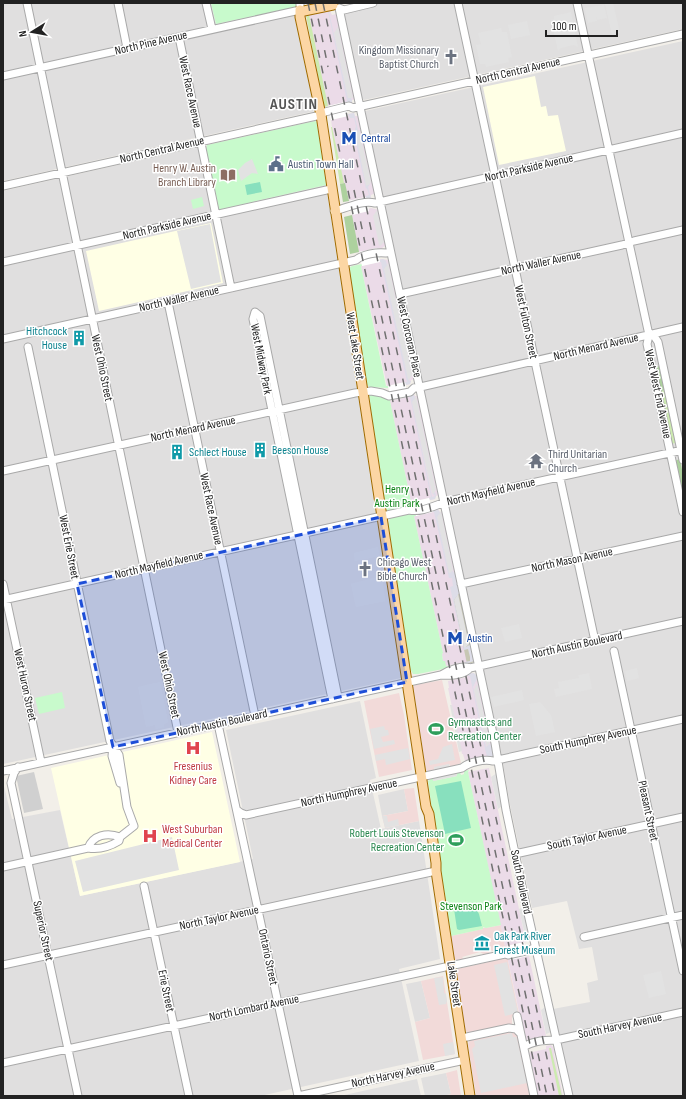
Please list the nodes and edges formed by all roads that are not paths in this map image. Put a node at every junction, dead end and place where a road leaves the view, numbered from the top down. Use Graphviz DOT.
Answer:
graph roads {
  1 [pos="27,3"];
  2 [pos="118,3"];
  3 [pos="206,3"];
  4 [pos="320,3"];
  5 [pos="374,3"];
  6 [pos="458,3"];
  7 [pos="577,3"];
  8 [pos="335,4"];
  9 [pos="300,6"];
  10 [pos="212,29"];
  11 [pos="683,34"];
  12 [pos="179,37"];
  13 [pos="127,48"];
  14 [pos="588,55"];
  15 [pos="40,68"];
  16 [pos="3,76"];
  17 [pos="474,81"];
  18 [pos="356,107"];
  19 [pos="320,115"];
  20 [pos="683,133"];
  21 [pos="201,141"];
  22 [pos="608,150"];
  23 [pos="62,172"];
  24 [pos="495,176"];
  25 [pos="3,186"];
  26 [pos="331,189"];
  27 [pos="378,202"];
  28 [pos="334,211"];
  29 [pos="216,215"];
  30 [pos="683,230"];
  31 [pos="629,242"];
  32 [pos="77,246"];
  33 [pos="388,253"];
  34 [pos="3,262"];
  35 [pos="343,263"];
  36 [pos="515,268"];
  37 [pos="231,288"];
  38 [pos="400,294"];
  39 [pos="168,302"];
  40 [pos="92,319"];
  41 [pos="683,327"];
  42 [pos="649,335"];
  43 [pos="3,339"];
  44 [pos="28,347"];
  45 [pos="263,348"];
  46 [pos="535,361"];
  47 [pos="417,387"];
  48 [pos="362,392"];
  49 [pos="276,411"];
  50 [pos="195,429"];
  51 [pos="119,446"];
  52 [pos="682,450"];
  53 [pos="670,452"];
  54 [pos="52,460"];
  55 [pos="683,460"];
  56 [pos="3,471"];
  57 [pos="560,477"];
  58 [pos="442,503"];
  59 [pos="683,512"];
  60 [pos="381,516"];
  61 [pos="301,534"];
  62 [pos="683,536"];
  63 [pos="220,552"];
  64 [pos="577,559"];
  65 [pos="144,569"];
  66 [pos="3,584"];
  67 [pos="77,584"];
  68 [pos="461,584"];
  69 [pos="5,600"];
  70 [pos="683,621"];
  71 [pos="595,641"];
  72 [pos="614,651"];
  73 [pos="479,666"];
  74 [pos="407,682"];
  75 [pos="335,698"];
  76 [pos="254,716"];
  77 [pos="683,719"];
  78 [pos="218,724"];
  79 [pos="631,731"];
  80 [pos="178,732"];
  81 [pos="113,747"];
  82 [pos="496,760"];
  83 [pos="41,762"];
  84 [pos="18,768"];
  85 [pos="3,771"];
  86 [pos="422,777"];
  87 [pos="237,810"];
  88 [pos="683,817"];
  89 [pos="651,824"];
  90 [pos="120,837"];
  91 [pos="88,848"];
  92 [pos="515,854"];
  93 [pos="28,862"];
  94 [pos="3,867"];
  95 [pos="436,872"];
  96 [pos="144,886"];
  97 [pos="258,910"];
  98 [pos="683,915"];
  99 [pos="671,918"];
  100 [pos="154,932"];
  101 [pos="584,937"];
  102 [pos="535,947"];
  103 [pos="48,956"];
  104 [pos="3,965"];
  105 [pos="451,966"];
  106 [pos="683,971"];
  107 [pos="278,1003"];
  108 [pos="683,1012"];
  109 [pos="516,1016"];
  110 [pos="174,1025"];
  111 [pos="520,1033"];
  112 [pos="462,1038"];
  113 [pos="556,1040"];
  114 [pos="524,1047"];
  115 [pos="68,1049"];
  116 [pos="465,1060"];
  117 [pos="3,1063"];
  118 [pos="78,1096"];
  119 [pos="189,1096"];
  120 [pos="298,1096"];
  121 [pos="470,1096"];
  122 [pos="534,1096"];
  123 [pos="569,1096"];
  1 -- 15 [label="street, West Ohio Street"];
  2 -- 13 [label="street"];
  3 -- 10 [label="street"];
  4 -- 9 [label="main road, North Pine Avenue"];
  5 -- 8 [label="street, North Pine Avenue"];
  6 -- 17 [label="street, West Fulton Street"];
  7 -- 14 [label="street"];
  8 -- 9 [label="main road, North Pine Avenue"];
  8 -- 18 [label="street, West Corcoran Place"];
  9 -- 10 [label="street, North Pine Avenue"];
  9 -- 19 [label="main road, West Lake Street"];
  10 -- 12 [label="street, North Pine Avenue"];
  11 -- 14 [label="street, North Central Avenue"];
  12 -- 13 [label="street, North Pine Avenue"];
  12 -- 21 [label="street, West Race Avenue"];
  13 -- 15 [label="street, North Pine Avenue"];
  14 -- 17 [label="street, North Central Avenue"];
  14 -- 22 [label="street"];
  15 -- 16 [label="street, North Pine Avenue"];
  15 -- 23 [label="street, West Ohio Street"];
  17 -- 18 [label="street, North Central Avenue"];
  17 -- 24 [label="street, West Fulton Street"];
  18 -- 19 [label="street, North Central Avenue"];
  18 -- 27 [label="street, West Corcoran Place"];
  19 -- 21 [label="street, North Central Avenue"];
  19 -- 26 [label="main road, West Lake Street"];
  20 -- 22 [label="street, North Parkside Avenue"];
  21 -- 23 [label="street, North Central Avenue"];
  21 -- 29 [label="street, West Race Avenue"];
  22 -- 24 [label="street, North Parkside Avenue"];
  22 -- 31 [label="street"];
  23 -- 25 [label="street, North Central Avenue"];
  23 -- 32 [label="street, West Ohio Street"];
  24 -- 27 [label="street, North Parkside Avenue"];
  24 -- 36 [label="street, West Fulton Street"];
  26 -- 28 [label="main road, West Lake Street"];
  26 -- 29 [label="street, North Parkside Avenue"];
  27 -- 28 [label="street, North Parkside Avenue"];
  27 -- 33 [label="street, West Corcoran Place"];
  28 -- 35 [label="main road, West Lake Street"];
  29 -- 32 [label="street, North Parkside Avenue"];
  29 -- 37 [label="street, West Race Avenue"];
  30 -- 31 [label="street, North Waller Avenue"];
  31 -- 36 [label="street, North Waller Avenue"];
  31 -- 42 [label="street"];
  32 -- 34 [label="street, North Parkside Avenue"];
  32 -- 40 [label="street, West Ohio Street"];
  33 -- 35 [label="street, North Waller Avenue"];
  33 -- 38 [label="street, West Corcoran Place"];
  35 -- 37 [label="street, North Waller Avenue"];
  35 -- 48 [label="main road, West Lake Street"];
  36 -- 38 [label="street, North Waller Avenue"];
  36 -- 46 [label="street, West Fulton Street"];
  37 -- 39 [label="street, North Waller Avenue"];
  38 -- 47 [label="street, West Corcoran Place"];
  39 -- 40 [label="street, North Waller Avenue"];
  39 -- 50 [label="street, West Race Avenue"];
  40 -- 43 [label="street, North Waller Avenue"];
  40 -- 51 [label="street, West Ohio Street"];
  41 -- 42 [label="street, North Menard Avenue"];
  42 -- 46 [label="street, North Menard Avenue"];
  42 -- 52 [label="street, West West End Avenue"];
  42 -- 53 [label="street, West West End Avenue"];
  44 -- 54 [label="street, West Erie Street"];
  45 -- 49 [label="street, West Midway Park"];
  46 -- 47 [label="street, North Menard Avenue"];
  46 -- 57 [label="street, West Fulton Street"];
  47 -- 48 [label="street, North Menard Avenue"];
  47 -- 58 [label="street, West Corcoran Place"];
  48 -- 49 [label="street, North Menard Avenue"];
  48 -- 60 [label="main road, West Lake Street"];
  49 -- 50 [label="street, North Menard Avenue"];
  49 -- 61 [label="street, West Midway Park"];
  50 -- 51 [label="street, North Menard Avenue"];
  50 -- 63 [label="street, West Race Avenue"];
  51 -- 54 [label="street, North Menard Avenue"];
  51 -- 65 [label="street, West Ohio Street"];
  52 -- 53 [label="street, North Mayfield Avenue"];
  52 -- 55 [label="street, West West End Avenue"];
  53 -- 57 [label="street, North Mayfield Avenue"];
  53 -- 59 [label="street, West West End Avenue"];
  54 -- 56 [label="street, North Menard Avenue"];
  54 -- 67 [label="street, West Erie Street"];
  57 -- 58 [label="street, North Mayfield Avenue"];
  57 -- 64 [label="street, West Fulton Street"];
  58 -- 60 [label="street, North Mayfield Avenue"];
  58 -- 68 [label="street, West Corcoran Place"];
  60 -- 61 [label="street, North Mayfield Avenue"];
  60 -- 74 [label="main road, West Lake Street"];
  61 -- 63 [label="street, North Mayfield Avenue"];
  61 -- 75 [label="street, West Midway Park"];
  62 -- 64 [label="street, North Mason Avenue"];
  63 -- 65 [label="street, North Mayfield Avenue"];
  63 -- 76 [label="street, West Race Avenue"];
  64 -- 68 [label="street, North Mason Avenue"];
  64 -- 71 [label="street, West Fulton Street"];
  65 -- 67 [label="street, North Mayfield Avenue"];
  65 -- 80 [label="street, West Ohio Street"];
  66 -- 69 [label="street, West Huron Street"];
  67 -- 69 [label="street, North Mayfield Avenue"];
  67 -- 81 [label="street, West Erie Street"];
  68 -- 73 [label="street, West Corcoran Place"];
  69 -- 83 [label="street, West Huron Street"];
  70 -- 71 [label="street, North Austin Boulevard"];
  71 -- 73 [label="street, North Austin Boulevard"];
  72 -- 79 [label="street, Pleasant Street"];
  73 -- 74 [label="street, North Austin Boulevard"];
  73 -- 82 [label="street, South Boulevard"];
  74 -- 75 [label="street, North Austin Boulevard"];
  74 -- 86 [label="main road, Lake Street"];
  75 -- 76 [label="street, North Austin Boulevard"];
  76 -- 78 [label="street, North Austin Boulevard"];
  77 -- 79 [label="street, South Humphrey Avenue"];
  78 -- 80 [label="street, North Austin Boulevard"];
  78 -- 87 [label="street, Ontario Street"];
  79 -- 82 [label="street, South Humphrey Avenue"];
  79 -- 89 [label="street, Pleasant Street"];
  80 -- 81 [label="street, North Austin Boulevard"];
  81 -- 83 [label="street, North Austin Boulevard"];
  81 -- 90 [label="street, West Erie Street"];
  82 -- 86 [label="street, North Humphrey Avenue"];
  82 -- 92 [label="street, South Boulevard"];
  83 -- 84 [label="street, North Austin Boulevard"];
  84 -- 85 [label="street, North Austin Boulevard"];
  84 -- 93 [label="street, Superior Street"];
  86 -- 87 [label="street, North Humphrey Avenue"];
  86 -- 95 [label="main road, Lake Street"];
  87 -- 97 [label="street, Ontario Street"];
  88 -- 89 [label="street, South Taylor Avenue"];
  89 -- 92 [label="street, South Taylor Avenue"];
  89 -- 99 [label="street, Pleasant Street"];
  90 -- 91 [label="street"];
  90 -- 91 [label="street"];
  91 -- 93 [label="street"];
  92 -- 102 [label="street, South Boulevard"];
  93 -- 94 [label="street"];
  93 -- 103 [label="street, Superior Street"];
  95 -- 97 [label="street, North Taylor Avenue"];
  95 -- 105 [label="main road, Lake Street"];
  96 -- 100 [label="street, Erie Street"];
  97 -- 100 [label="street, North Taylor Avenue"];
  97 -- 107 [label="street, Ontario Street"];
  98 -- 99 [label="street"];
  99 -- 101 [label="street"];
  99 -- 106 [label="street, Pleasant Street"];
  100 -- 103 [label="street, North Taylor Avenue"];
  100 -- 110 [label="street, Erie Street"];
  102 -- 105 [label="street, North Lombard Avenue"];
  102 -- 113 [label="street, South Boulevard"];
  103 -- 104 [label="street, North Taylor Avenue"];
  103 -- 115 [label="street, Superior Street"];
  105 -- 107 [label="street, North Lombard Avenue"];
  105 -- 112 [label="main road, Lake Street"];
  107 -- 110 [label="street, North Lombard Avenue"];
  107 -- 120 [label="street, Ontario Street"];
  108 -- 113 [label="street, South Harvey Avenue"];
  109 -- 111 [label="street"];
  110 -- 115 [label="street, North Lombard Avenue"];
  110 -- 119 [label="street, Erie Street"];
  111 -- 112 [label="street"];
  111 -- 114 [label="street"];
  112 -- 116 [label="main road, Lake Street"];
  113 -- 114 [label="street"];
  113 -- 123 [label="street, South Boulevard"];
  114 -- 122 [label="street"];
  115 -- 117 [label="street, North Lombard Avenue"];
  115 -- 118 [label="street, Superior Street"];
  116 -- 120 [label="street, North Harvey Avenue"];
  116 -- 121 [label="main road, Lake Street"];
}
